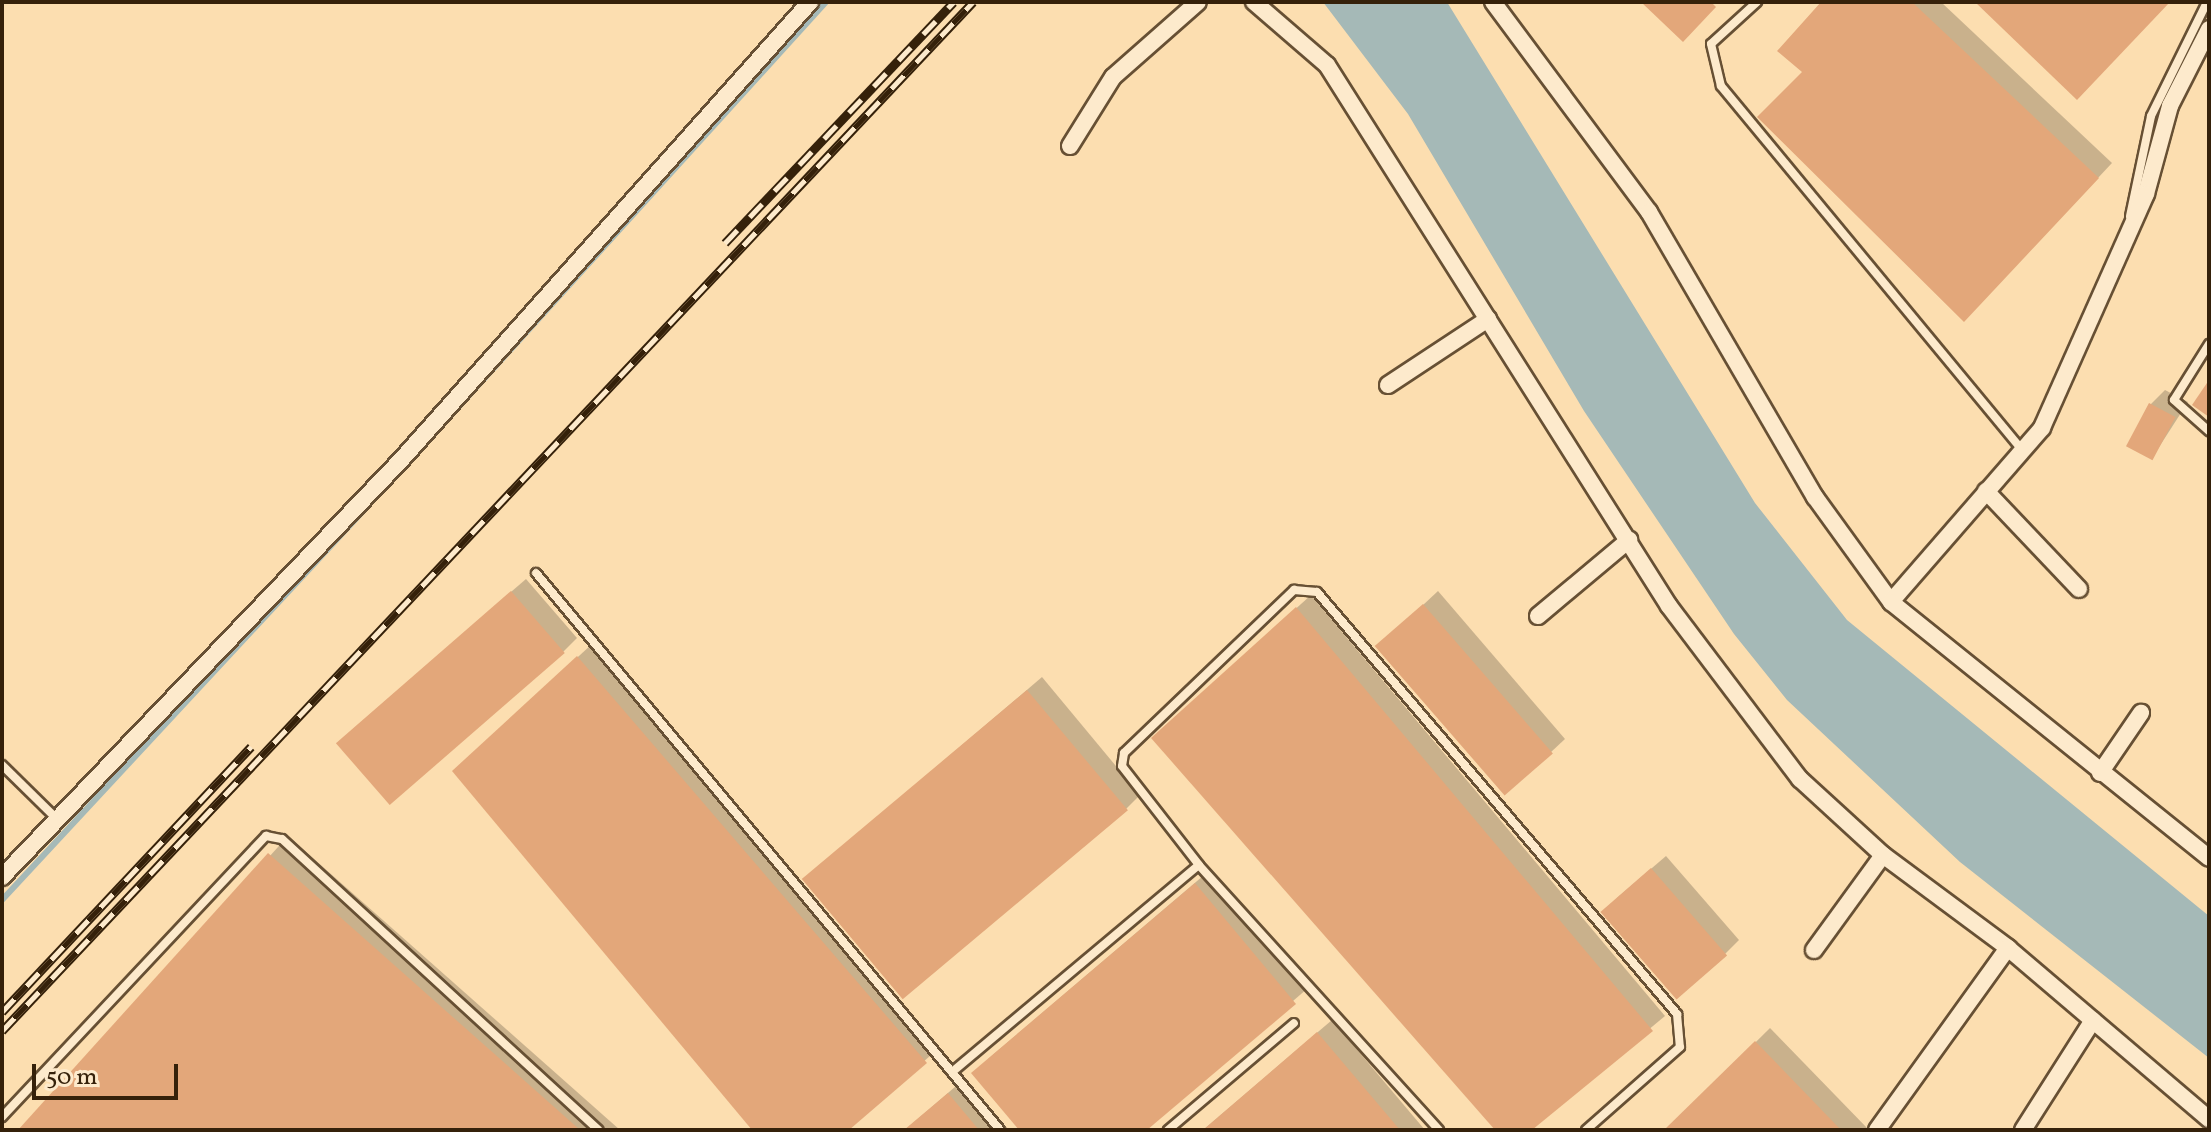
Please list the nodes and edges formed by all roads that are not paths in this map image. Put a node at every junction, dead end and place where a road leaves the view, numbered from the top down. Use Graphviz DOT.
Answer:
graph roads {
  1 [pos="810,2"];
  2 [pos="1198,2"];
  3 [pos="1254,2"];
  4 [pos="1493,2"];
  5 [pos="1740,2"];
  6 [pos="1757,2"];
  7 [pos="2207,2"];
  8 [pos="1748,10"];
  9 [pos="2209,29"];
  10 [pos="1070,146"];
  11 [pos="2124,244"];
  12 [pos="1488,319"];
  13 [pos="2209,344"];
  14 [pos="1388,385"];
  15 [pos="2209,431"];
  16 [pos="2025,453"];
  17 [pos="1986,491"];
  18 [pos="1629,540"];
  19 [pos="536,573"];
  20 [pos="2079,589"];
  21 [pos="1891,602"];
  22 [pos="1538,616"];
  23 [pos="2141,713"];
  24 [pos="2,765"];
  25 [pos="2100,773"];
  26 [pos="61,823"];
  27 [pos="1883,855"];
  28 [pos="2209,858"];
  29 [pos="1199,865"];
  30 [pos="2,877"];
  31 [pos="2008,948"];
  32 [pos="1814,950"];
  33 [pos="2093,1020"];
  34 [pos="1294,1023"];
  35 [pos="952,1072"];
  36 [pos="2,1117"];
  37 [pos="2209,1119"];
  38 [pos="599,1130"];
  39 [pos="1000,1130"];
  40 [pos="1168,1130"];
  41 [pos="1439,1130"];
  42 [pos="1586,1130"];
  43 [pos="1877,1130"];
  44 [pos="2023,1130"];
  1 -- 26 [label="street"];
  2 -- 10 [label="street"];
  3 -- 12 [label="street"];
  4 -- 21 [label="street"];
  5 -- 8 [label="lane"];
  6 -- 8 [label="lane"];
  7 -- 11 [label="lane"];
  8 -- 16 [label="lane"];
  9 -- 11 [label="street"];
  11 -- 16 [label="street"];
  12 -- 14 [label="street"];
  12 -- 18 [label="street"];
  13 -- 15 [label="lane"];
  16 -- 17 [label="street"];
  17 -- 20 [label="street"];
  17 -- 21 [label="street"];
  18 -- 22 [label="street"];
  18 -- 27 [label="street"];
  19 -- 35 [label="lane"];
  21 -- 25 [label="street"];
  23 -- 25 [label="street"];
  24 -- 26 [label="lane"];
  25 -- 28 [label="street"];
  26 -- 30 [label="street"];
  27 -- 31 [label="street"];
  27 -- 32 [label="street"];
  29 -- 35 [label="lane"];
  29 -- 41 [label="lane"];
  29 -- 42 [label="lane"];
  31 -- 33 [label="street"];
  31 -- 43 [label="street"];
  33 -- 37 [label="street"];
  33 -- 44 [label="street"];
  34 -- 40 [label="lane"];
  35 -- 39 [label="lane"];
  36 -- 38 [label="lane"];
}
